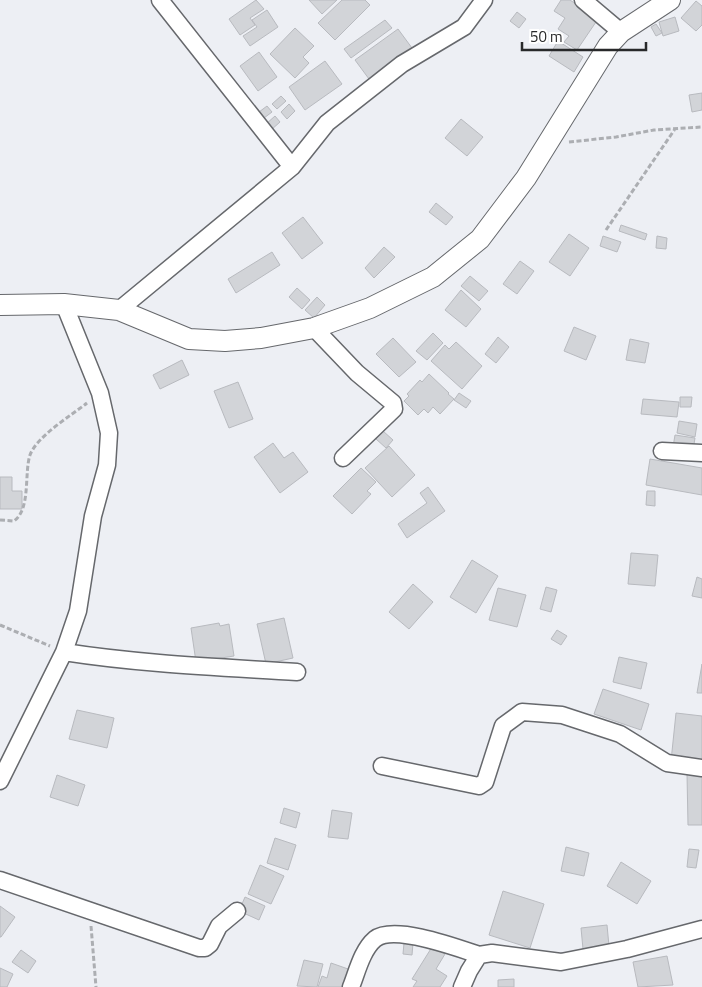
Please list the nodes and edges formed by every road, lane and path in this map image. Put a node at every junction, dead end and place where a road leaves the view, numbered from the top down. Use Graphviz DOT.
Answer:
graph roads {
  1 [pos="160,0"];
  2 [pos="484,0"];
  3 [pos="583,0"];
  4 [pos="670,0"];
  5 [pos="621,32"];
  6 [pos="702,127"];
  7 [pos="676,129"];
  8 [pos="547,145"];
  9 [pos="292,167"];
  10 [pos="606,230"];
  11 [pos="64,304"];
  12 [pos="0,305"];
  13 [pos="119,310"];
  14 [pos="314,328"];
  15 [pos="100,393"];
  16 [pos="662,451"];
  17 [pos="702,453"];
  18 [pos="343,458"];
  19 [pos="0,520"];
  20 [pos="0,624"];
  21 [pos="64,652"];
  22 [pos="297,672"];
  23 [pos="5,761"];
  24 [pos="382,766"];
  25 [pos="702,768"];
  26 [pos="0,781"];
  27 [pos="0,880"];
  28 [pos="89,911"];
  29 [pos="237,911"];
  30 [pos="702,929"];
  31 [pos="479,955"];
  32 [pos="96,987"];
  33 [pos="351,987"];
  34 [pos="462,987"];
  1 -- 9 [label="street"];
  2 -- 9 [label="street"];
  3 -- 5 [label="street"];
  4 -- 5 [label="street"];
  5 -- 8 [label="street"];
  6 -- 7 [label="path"];
  7 -- 8 [label="path"];
  7 -- 10 [label="path"];
  8 -- 14 [label="street"];
  9 -- 13 [label="street"];
  11 -- 12 [label="street"];
  11 -- 13 [label="street"];
  11 -- 15 [label="street"];
  13 -- 14 [label="street"];
  14 -- 18 [label="street"];
  15 -- 19 [label="path"];
  15 -- 21 [label="street"];
  16 -- 17 [label="street"];
  20 -- 21 [label="path"];
  21 -- 22 [label="street"];
  21 -- 23 [label="street"];
  23 -- 26 [label="street"];
  24 -- 25 [label="street"];
  27 -- 28 [label="street"];
  28 -- 29 [label="street"];
  28 -- 32 [label="path"];
  30 -- 31 [label="street"];
  31 -- 33 [label="street"];
  31 -- 34 [label="street"];
}
